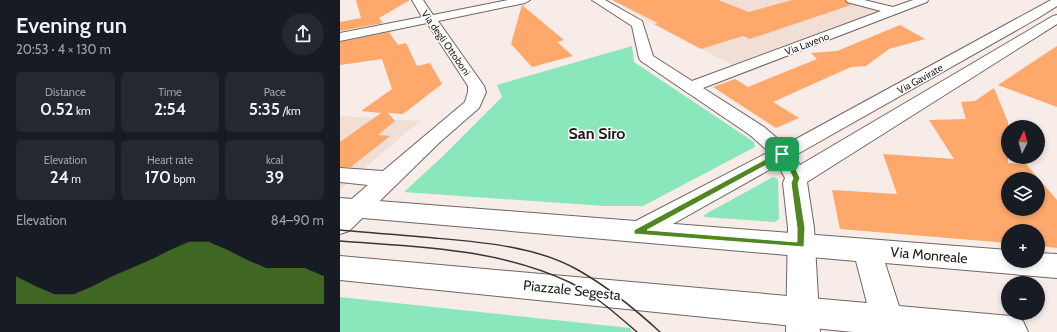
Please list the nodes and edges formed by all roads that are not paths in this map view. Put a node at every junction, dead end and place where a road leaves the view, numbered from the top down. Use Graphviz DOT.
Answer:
graph roads {
  1 [pos="417,0"];
  2 [pos="525,0"];
  3 [pos="597,0"];
  4 [pos="851,0"];
  5 [pos="923,0"];
  6 [pos="1056,10"];
  7 [pos="893,11"];
  8 [pos="430,19"];
  9 [pos="340,37"];
  10 [pos="691,87"];
  11 [pos="782,154"];
  12 [pos="341,176"];
  13 [pos="796,178"];
  14 [pos="389,179"];
  15 [pos="346,213"];
  16 [pos="637,232"];
  17 [pos="801,245"];
  18 [pos="866,250"];
  19 [pos="1057,266"];
  20 [pos="340,268"];
  21 [pos="888,320"];
  22 [pos="803,322"];
  23 [pos="1011,332"];
  1 -- 8 [label="street, Via degli Ottoboni"];
  2 -- 8 [label="street"];
  3 -- 10 [label="street"];
  4 -- 7 [label="street"];
  5 -- 7 [label="street, Via Laveno"];
  6 -- 11 [label="street, Via Gavirate"];
  6 -- 13 [label="street, Via Gavirate"];
  7 -- 10 [label="street, Via Laveno"];
  8 -- 9 [label="street"];
  8 -- 14 [label="street, Via degli Ottoboni"];
  10 -- 11 [label="street"];
  11 -- 13 [label="street"];
  11 -- 16 [label="street"];
  12 -- 14 [label="street"];
  13 -- 17 [label="street"];
  14 -- 15 [label="street"];
  15 -- 16 [label="street"];
  16 -- 17 [label="street"];
  17 -- 18 [label="street, Via Monreale"];
  17 -- 22 [label="street"];
  18 -- 19 [label="street, Via Monreale"];
  18 -- 21 [label="street"];
  20 -- 22 [label="street, Piazzale Segesta"];
  21 -- 22 [label="street"];
  21 -- 23 [label="street"];
}
